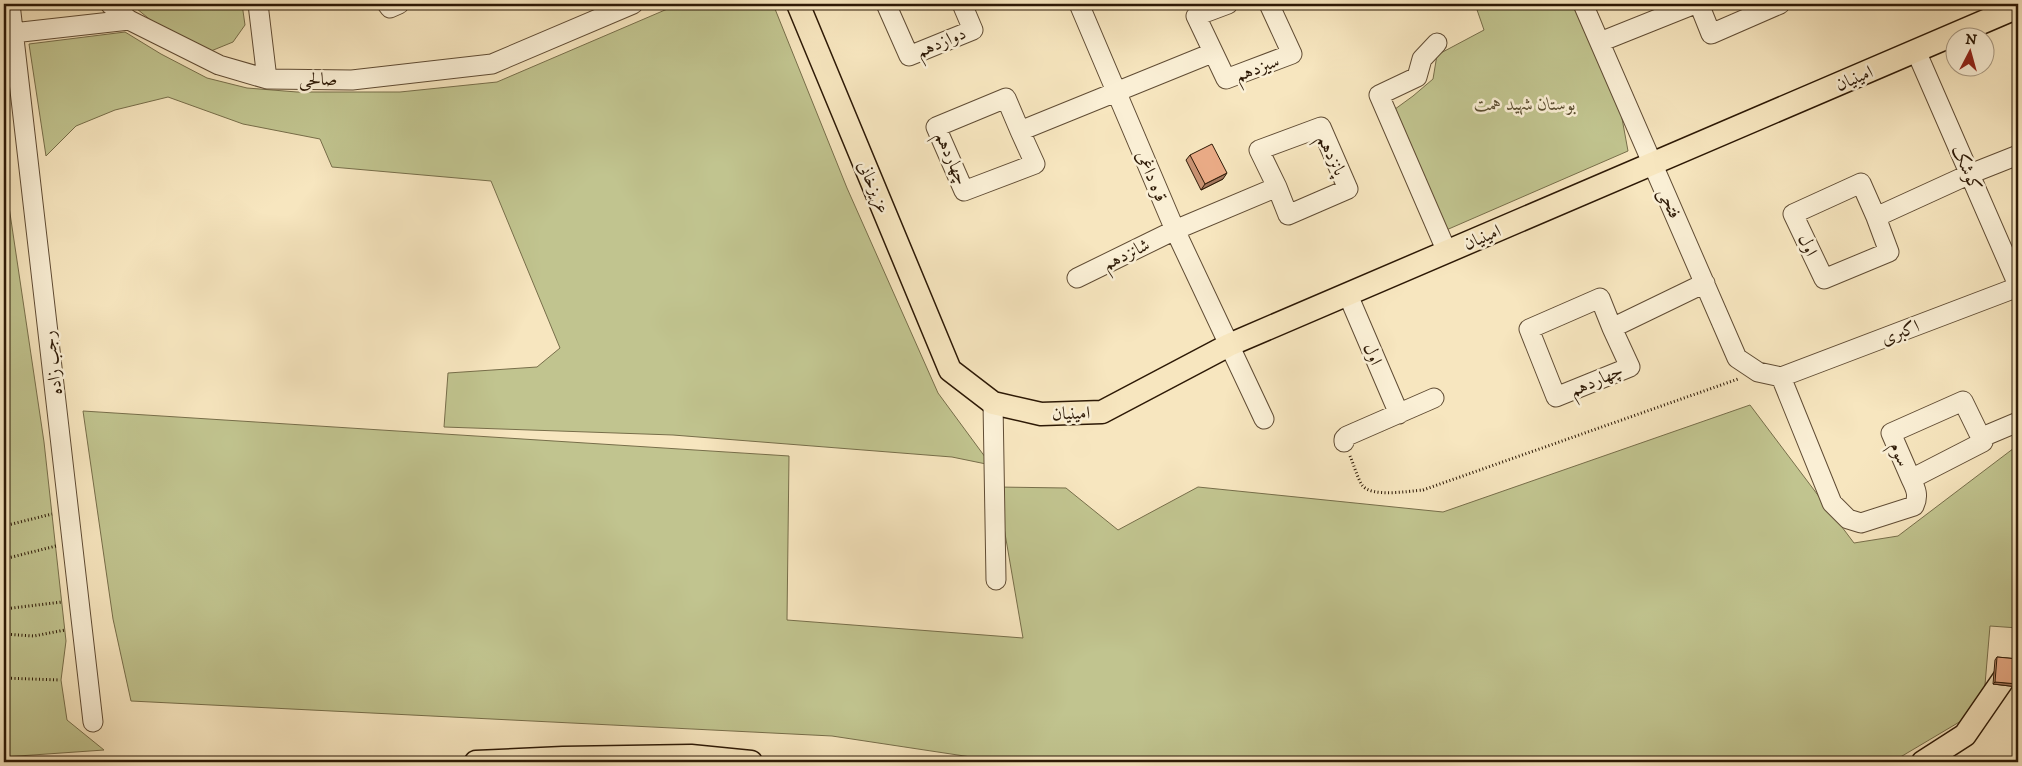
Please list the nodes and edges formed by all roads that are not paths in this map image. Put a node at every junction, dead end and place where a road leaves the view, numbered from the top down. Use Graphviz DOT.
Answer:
graph roads {
  1 [pos="10,4"];
  2 [pos="110,4"];
  3 [pos="258,4"];
  4 [pos="387,4"];
  5 [pos="399,4"];
  6 [pos="632,4"];
  7 [pos="798,4"];
  8 [pos="886,4"];
  9 [pos="962,4"];
  10 [pos="1079,4"];
  11 [pos="1228,4"];
  12 [pos="1269,4"];
  13 [pos="1583,4"];
  14 [pos="1695,4"];
  15 [pos="1700,4"];
  16 [pos="1780,4"];
  17 [pos="2018,7"];
  18 [pos="129,20"];
  19 [pos="9,33"];
  20 [pos="1600,42"];
  21 [pos="1437,43"];
  22 [pos="1916,51"];
  23 [pos="1212,53"];
  24 [pos="267,80"];
  25 [pos="1117,92"];
  26 [pos="1020,131"];
  27 [pos="2018,155"];
  28 [pos="1653,165"];
  29 [pos="1970,174"];
  30 [pos="1277,187"];
  31 [pos="1876,217"];
  32 [pos="1175,230"];
  33 [pos="1447,252"];
  34 [pos="1077,278"];
  35 [pos="1705,284"];
  36 [pos="2018,286"];
  37 [pos="1348,295"];
  38 [pos="1612,328"];
  39 [pos="1229,346"];
  40 [pos="950,370"];
  41 [pos="1781,377"];
  42 [pos="1434,398"];
  43 [pos="993,403"];
  44 [pos="1399,414"];
  45 [pos="1264,419"];
  46 [pos="2018,422"];
  47 [pos="1980,438"];
  48 [pos="1344,442"];
  49 [pos="1911,479"];
  50 [pos="996,580"];
  51 [pos="2018,675"];
  52 [pos="93,722"];
  53 [pos="557,760"];
  54 [pos="476,762"];
  55 [pos="751,762"];
  56 [pos="1923,762"];
  1 -- 19 [label="street, رجب زاده"];
  2 -- 18 [label="street, صالحی"];
  3 -- 24 [label="street"];
  4 -- 5 [label="street"];
  6 -- 24 [label="street, صالحی"];
  7 -- 40 [label="main road, عزیزخانی"];
  8 -- 9 [label="street, دوازدهم"];
  10 -- 25 [label="street, قره داغی"];
  11 -- 23 [label="street, سیزدهم"];
  12 -- 23 [label="street, سیزدهم"];
  13 -- 20 [label="street, فتحی"];
  14 -- 20 [label="street"];
  15 -- 16 [label="street"];
  17 -- 22 [label="main road, امینیان"];
  18 -- 19 [label="street"];
  18 -- 24 [label="street, صالحی"];
  19 -- 52 [label="street, رجب زاده"];
  20 -- 28 [label="street, فتحی"];
  21 -- 33 [label="street"];
  22 -- 28 [label="main road, امینیان"];
  22 -- 29 [label="street, کوشک"];
  23 -- 25 [label="street, سیزدهم"];
  25 -- 26 [label="street"];
  25 -- 32 [label="street, قره داغی"];
  26 -- 26 [label="street, چهاردهم"];
  27 -- 29 [label="street"];
  28 -- 33 [label="main road, امینیان"];
  28 -- 35 [label="street, فتحی"];
  29 -- 31 [label="street"];
  29 -- 36 [label="street, کوشک"];
  30 -- 30 [label="street, پانزدهم"];
  30 -- 32 [label="street"];
  31 -- 31 [label="street, اول"];
  32 -- 34 [label="street, شانزدهم"];
  32 -- 39 [label="street, قره داغی"];
  33 -- 37 [label="main road, امینیان"];
  35 -- 38 [label="street"];
  35 -- 41 [label="street, فتحی"];
  36 -- 41 [label="street, اکبری"];
  37 -- 39 [label="main road, امینیان"];
  37 -- 44 [label="street, اول"];
  38 -- 38 [label="street, چهاردهم"];
  39 -- 43 [label="main road, امینیان"];
  39 -- 45 [label="street, قره داغی"];
  40 -- 43 [label="main road, امینیان"];
  41 -- 49 [label="street"];
  42 -- 44 [label="street"];
  43 -- 50 [label="street"];
  44 -- 48 [label="street"];
  46 -- 47 [label="street, سوم"];
  47 -- 49 [label="street, سوم"];
  47 -- 49 [label="street, سوم"];
  51 -- 56 [label="main road"];
  53 -- 54 [label="main road"];
  53 -- 55 [label="main road"];
}
